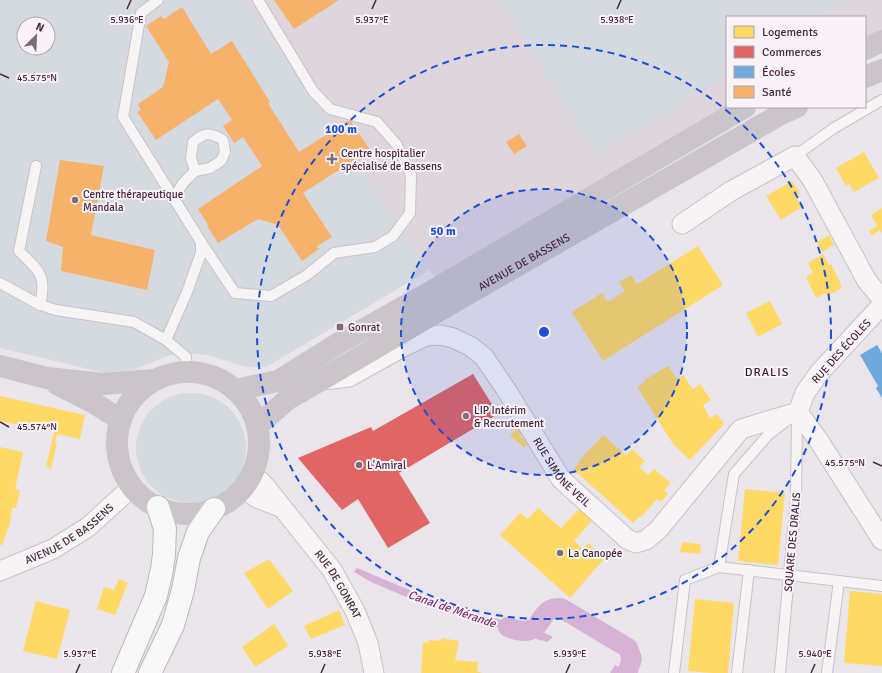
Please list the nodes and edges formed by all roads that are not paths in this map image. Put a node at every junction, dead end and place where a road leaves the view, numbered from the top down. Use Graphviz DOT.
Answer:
graph roads {
  1 [pos="158,0"];
  2 [pos="258,0"];
  3 [pos="882,41"];
  4 [pos="866,49"];
  5 [pos="882,70"];
  6 [pos="866,77"];
  7 [pos="882,100"];
  8 [pos="743,108"];
  9 [pos="795,108"];
  10 [pos="795,156"];
  11 [pos="36,166"];
  12 [pos="195,171"];
  13 [pos="174,198"];
  14 [pos="682,224"];
  15 [pos="201,242"];
  16 [pos="0,283"];
  17 [pos="882,298"];
  18 [pos="40,305"];
  19 [pos="882,305"];
  20 [pos="166,340"];
  21 [pos="0,366"];
  22 [pos="187,372"];
  23 [pos="47,378"];
  24 [pos="154,380"];
  25 [pos="321,380"];
  26 [pos="235,390"];
  27 [pos="798,412"];
  28 [pos="120,420"];
  29 [pos="257,426"];
  30 [pos="248,481"];
  31 [pos="132,486"];
  32 [pos="158,507"];
  33 [pos="214,509"];
  34 [pos="882,540"];
  35 [pos="719,567"];
  36 [pos="749,570"];
  37 [pos="0,571"];
  38 [pos="789,575"];
  39 [pos="839,581"];
  40 [pos="882,586"];
  41 [pos="124,673"];
  42 [pos="150,673"];
  43 [pos="374,673"];
  44 [pos="674,673"];
  45 [pos="737,673"];
  46 [pos="780,673"];
  47 [pos="827,673"];
  1 -- 13 [label="lane"];
  2 -- 15 [label="lane"];
  3 -- 4 [label="main road"];
  5 -- 6 [label="main road"];
  7 -- 10 [label="lane"];
  8 -- 26 [label="main road, AVENUE DE BASSENS"];
  9 -- 25 [label="main road, AVENUE DE BASSENS"];
  10 -- 14 [label="street"];
  10 -- 17 [label="street"];
  11 -- 18 [label="lane"];
  12 -- 13 [label="lane"];
  13 -- 15 [label="lane"];
  15 -- 20 [label="lane"];
  16 -- 18 [label="lane"];
  18 -- 20 [label="lane"];
  19 -- 27 [label="street, RUE DES ÉCOLES"];
  20 -- 22 [label="lane"];
  21 -- 23 [label="main road"];
  22 -- 24 [label="main road"];
  22 -- 26 [label="main road"];
  23 -- 24 [label="main road"];
  23 -- 28 [label="main road"];
  24 -- 28 [label="main road"];
  25 -- 27 [label="street, RUE SIMONE VEIL"];
  25 -- 29 [label="main road, AVENUE DE BASSENS"];
  26 -- 29 [label="main road"];
  27 -- 34 [label="street"];
  27 -- 35 [label="lane"];
  27 -- 38 [label="lane, SQUARE DES DRALIS"];
  28 -- 31 [label="main road"];
  29 -- 30 [label="main road"];
  30 -- 33 [label="main road"];
  30 -- 43 [label="street, RUE DE GONRAT"];
  31 -- 32 [label="main road"];
  31 -- 37 [label="street, AVENUE DE BASSENS"];
  32 -- 33 [label="main road"];
  32 -- 41 [label="highway"];
  33 -- 42 [label="highway"];
  35 -- 36 [label="lane"];
  35 -- 44 [label="lane"];
  36 -- 38 [label="lane"];
  36 -- 45 [label="lane"];
  38 -- 39 [label="lane"];
  38 -- 46 [label="lane, SQUARE DES DRALIS"];
  39 -- 40 [label="lane"];
  39 -- 47 [label="lane"];
}
